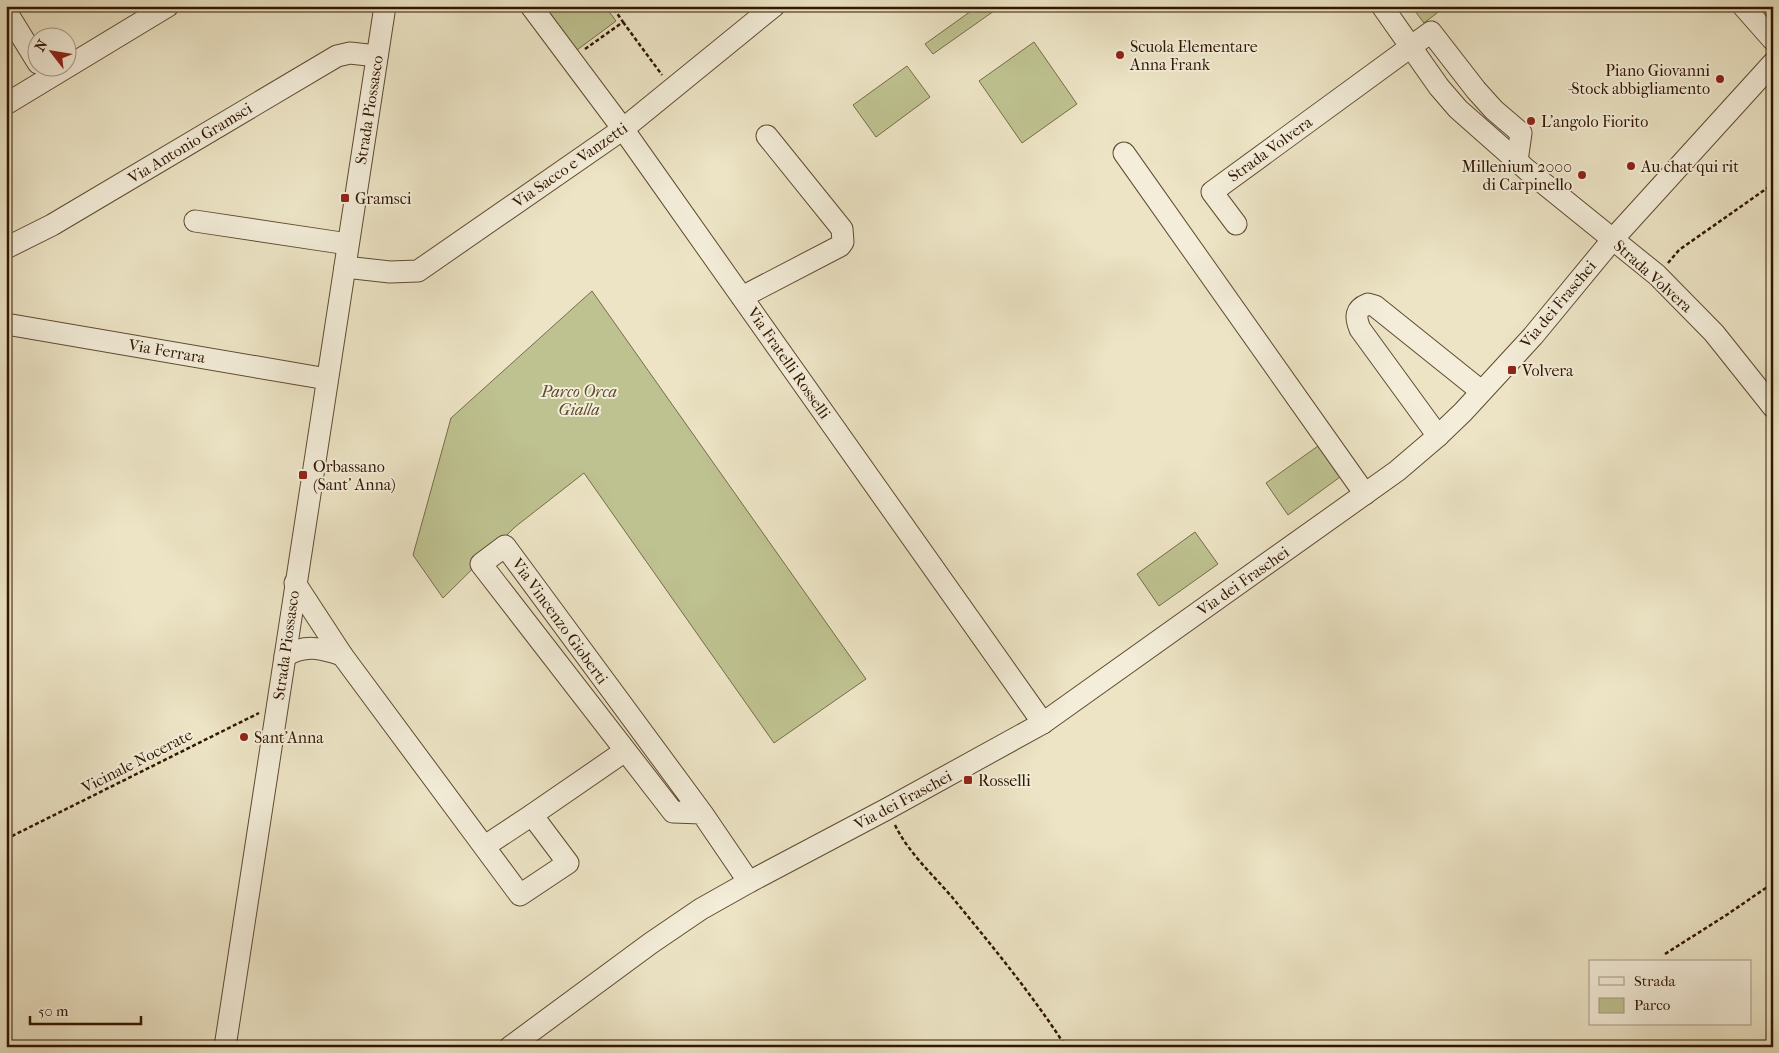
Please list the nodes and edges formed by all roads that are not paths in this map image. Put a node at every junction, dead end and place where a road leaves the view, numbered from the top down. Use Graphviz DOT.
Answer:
graph roads {
  1 [pos="168,6"];
  2 [pos="385,6"];
  3 [pos="531,6"];
  4 [pos="774,6"];
  5 [pos="1382,6"];
  6 [pos="1743,6"];
  7 [pos="6,11"];
  8 [pos="1773,40"];
  9 [pos="1410,46"];
  10 [pos="28,47"];
  11 [pos="78,52"];
  12 [pos="377,56"];
  13 [pos="1773,63"];
  14 [pos="34,78"];
  15 [pos="6,104"];
  16 [pos="623,129"];
  17 [pos="767,136"];
  18 [pos="1124,153"];
  19 [pos="195,221"];
  20 [pos="1236,224"];
  21 [pos="1613,239"];
  22 [pos="348,244"];
  23 [pos="6,248"];
  24 [pos="344,267"];
  25 [pos="742,297"];
  26 [pos="6,324"];
  27 [pos="327,379"];
  28 [pos="1482,391"];
  29 [pos="1773,407"];
  30 [pos="1438,436"];
  31 [pos="1365,494"];
  32 [pos="295,583"];
  33 [pos="342,655"];
  34 [pos="285,656"];
  35 [pos="1043,723"];
  36 [pos="625,750"];
  37 [pos="702,813"];
  38 [pos="532,815"];
  39 [pos="484,846"];
  40 [pos="749,882"];
  41 [pos="225,1047"];
  42 [pos="510,1047"];
  1 -- 11 [label="street"];
  2 -- 12 [label="street, Strada Piossasco"];
  3 -- 16 [label="street, Via Fratelli Rosselli"];
  4 -- 16 [label="street, Via Sacco e Vanzetti"];
  5 -- 9 [label="street"];
  6 -- 8 [label="street"];
  7 -- 10 [label="street"];
  9 -- 20 [label="street, Strada Volvera"];
  9 -- 21 [label="street, Strada Volvera"];
  12 -- 22 [label="street, Strada Piossasco"];
  12 -- 23 [label="street, Via Antonio Gramsci"];
  13 -- 21 [label="street, Via dei Fraschei"];
  14 -- 15 [label="street"];
  16 -- 24 [label="street, Via Sacco e Vanzetti"];
  16 -- 25 [label="street, Via Fratelli Rosselli"];
  17 -- 25 [label="street"];
  18 -- 31 [label="street"];
  19 -- 22 [label="street"];
  21 -- 28 [label="street, Via dei Fraschei"];
  21 -- 29 [label="street, Strada Volvera"];
  22 -- 24 [label="street, Strada Piossasco"];
  24 -- 27 [label="street, Strada Piossasco"];
  25 -- 35 [label="street, Via Fratelli Rosselli"];
  26 -- 27 [label="street, Via Ferrara"];
  27 -- 32 [label="street, Strada Piossasco"];
  28 -- 30 [label="street, Via dei Fraschei"];
  28 -- 30 [label="street"];
  30 -- 31 [label="street, Via dei Fraschei"];
  31 -- 35 [label="street, Via dei Fraschei"];
  32 -- 33 [label="street"];
  32 -- 34 [label="street, Strada Piossasco"];
  33 -- 34 [label="street"];
  33 -- 39 [label="street"];
  34 -- 41 [label="street, Strada Piossasco"];
  35 -- 40 [label="street, Via dei Fraschei"];
  36 -- 37 [label="street, Via Vincenzo Gioberti"];
  36 -- 37 [label="street, Via Vincenzo Gioberti"];
  36 -- 38 [label="street"];
  37 -- 40 [label="street, Via Vincenzo Gioberti"];
  38 -- 39 [label="street"];
  38 -- 39 [label="street"];
  40 -- 42 [label="street, Via dei Fraschei"];
}
